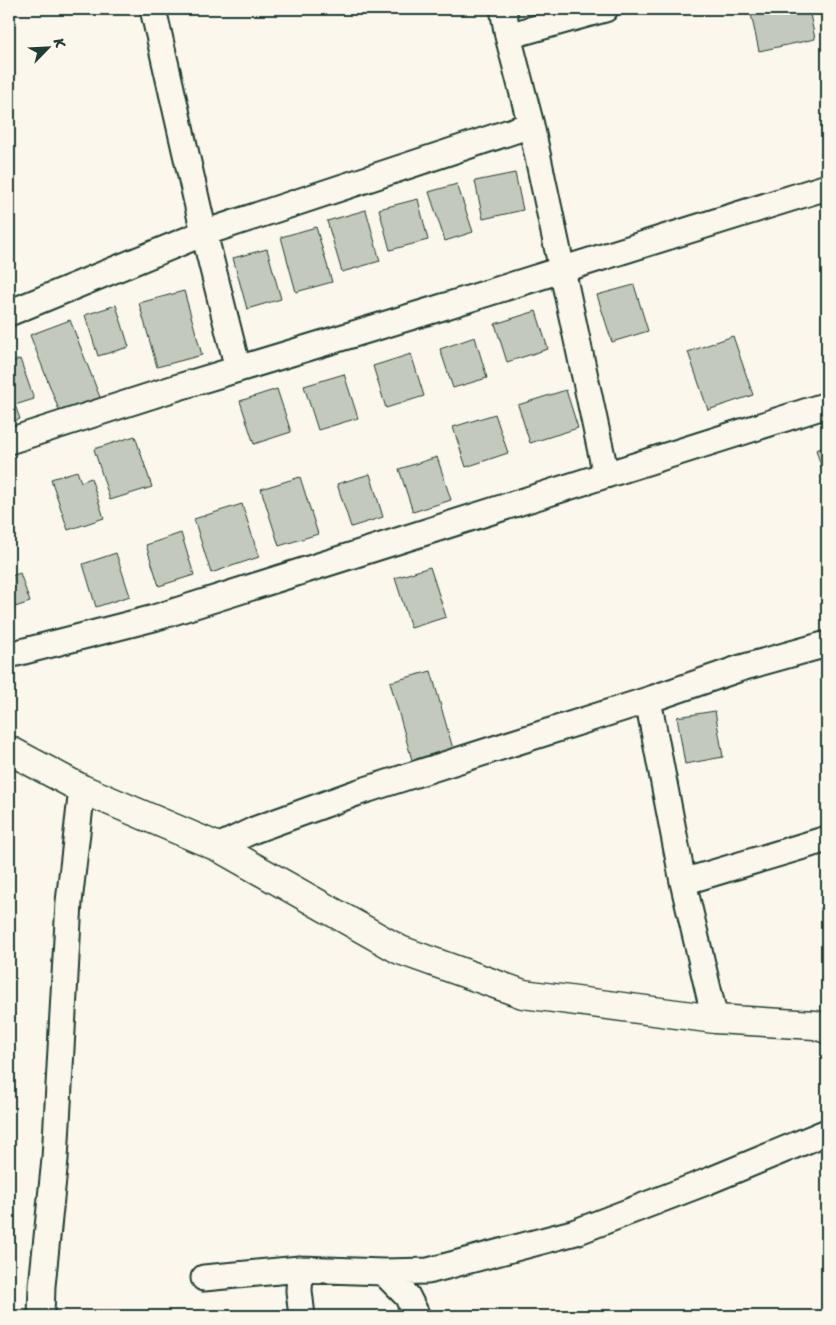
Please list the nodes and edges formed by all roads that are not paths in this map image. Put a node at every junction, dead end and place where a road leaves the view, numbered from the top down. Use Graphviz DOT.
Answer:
graph roads {
  1 [pos="153,9"];
  2 [pos="503,9"];
  3 [pos="605,9"];
  4 [pos="508,36"];
  5 [pos="531,125"];
  6 [pos="827,187"];
  7 [pos="204,233"];
  8 [pos="563,268"];
  9 [pos="9,313"];
  10 [pos="238,369"];
  11 [pos="827,405"];
  12 [pos="9,441"];
  13 [pos="606,475"];
  14 [pos="827,644"];
  15 [pos="9,655"];
  16 [pos="648,700"];
  17 [pos="9,750"];
  18 [pos="82,789"];
  19 [pos="827,839"];
  20 [pos="218,847"];
  21 [pos="683,882"];
  22 [pos="715,1019"];
  23 [pos="827,1029"];
  24 [pos="827,1132"];
  25 [pos="300,1269"];
  26 [pos="383,1272"];
  27 [pos="204,1278"];
  28 [pos="42,1316"];
  29 [pos="302,1316"];
  30 [pos="418,1316"];
  1 -- 7 [label="street"];
  2 -- 4 [label="street"];
  3 -- 4 [label="street"];
  4 -- 5 [label="street"];
  5 -- 7 [label="street"];
  5 -- 8 [label="street"];
  6 -- 8 [label="street"];
  7 -- 9 [label="street"];
  7 -- 10 [label="street"];
  8 -- 10 [label="street"];
  8 -- 13 [label="street"];
  10 -- 12 [label="street"];
  11 -- 13 [label="street"];
  13 -- 15 [label="street"];
  14 -- 16 [label="street"];
  16 -- 20 [label="street"];
  16 -- 21 [label="street"];
  17 -- 18 [label="street"];
  18 -- 20 [label="street"];
  18 -- 28 [label="street"];
  19 -- 21 [label="street"];
  20 -- 22 [label="street"];
  21 -- 22 [label="street"];
  22 -- 23 [label="street"];
  24 -- 26 [label="street"];
  25 -- 26 [label="street"];
  25 -- 27 [label="street"];
  25 -- 29 [label="street"];
  26 -- 30 [label="street"];
}
